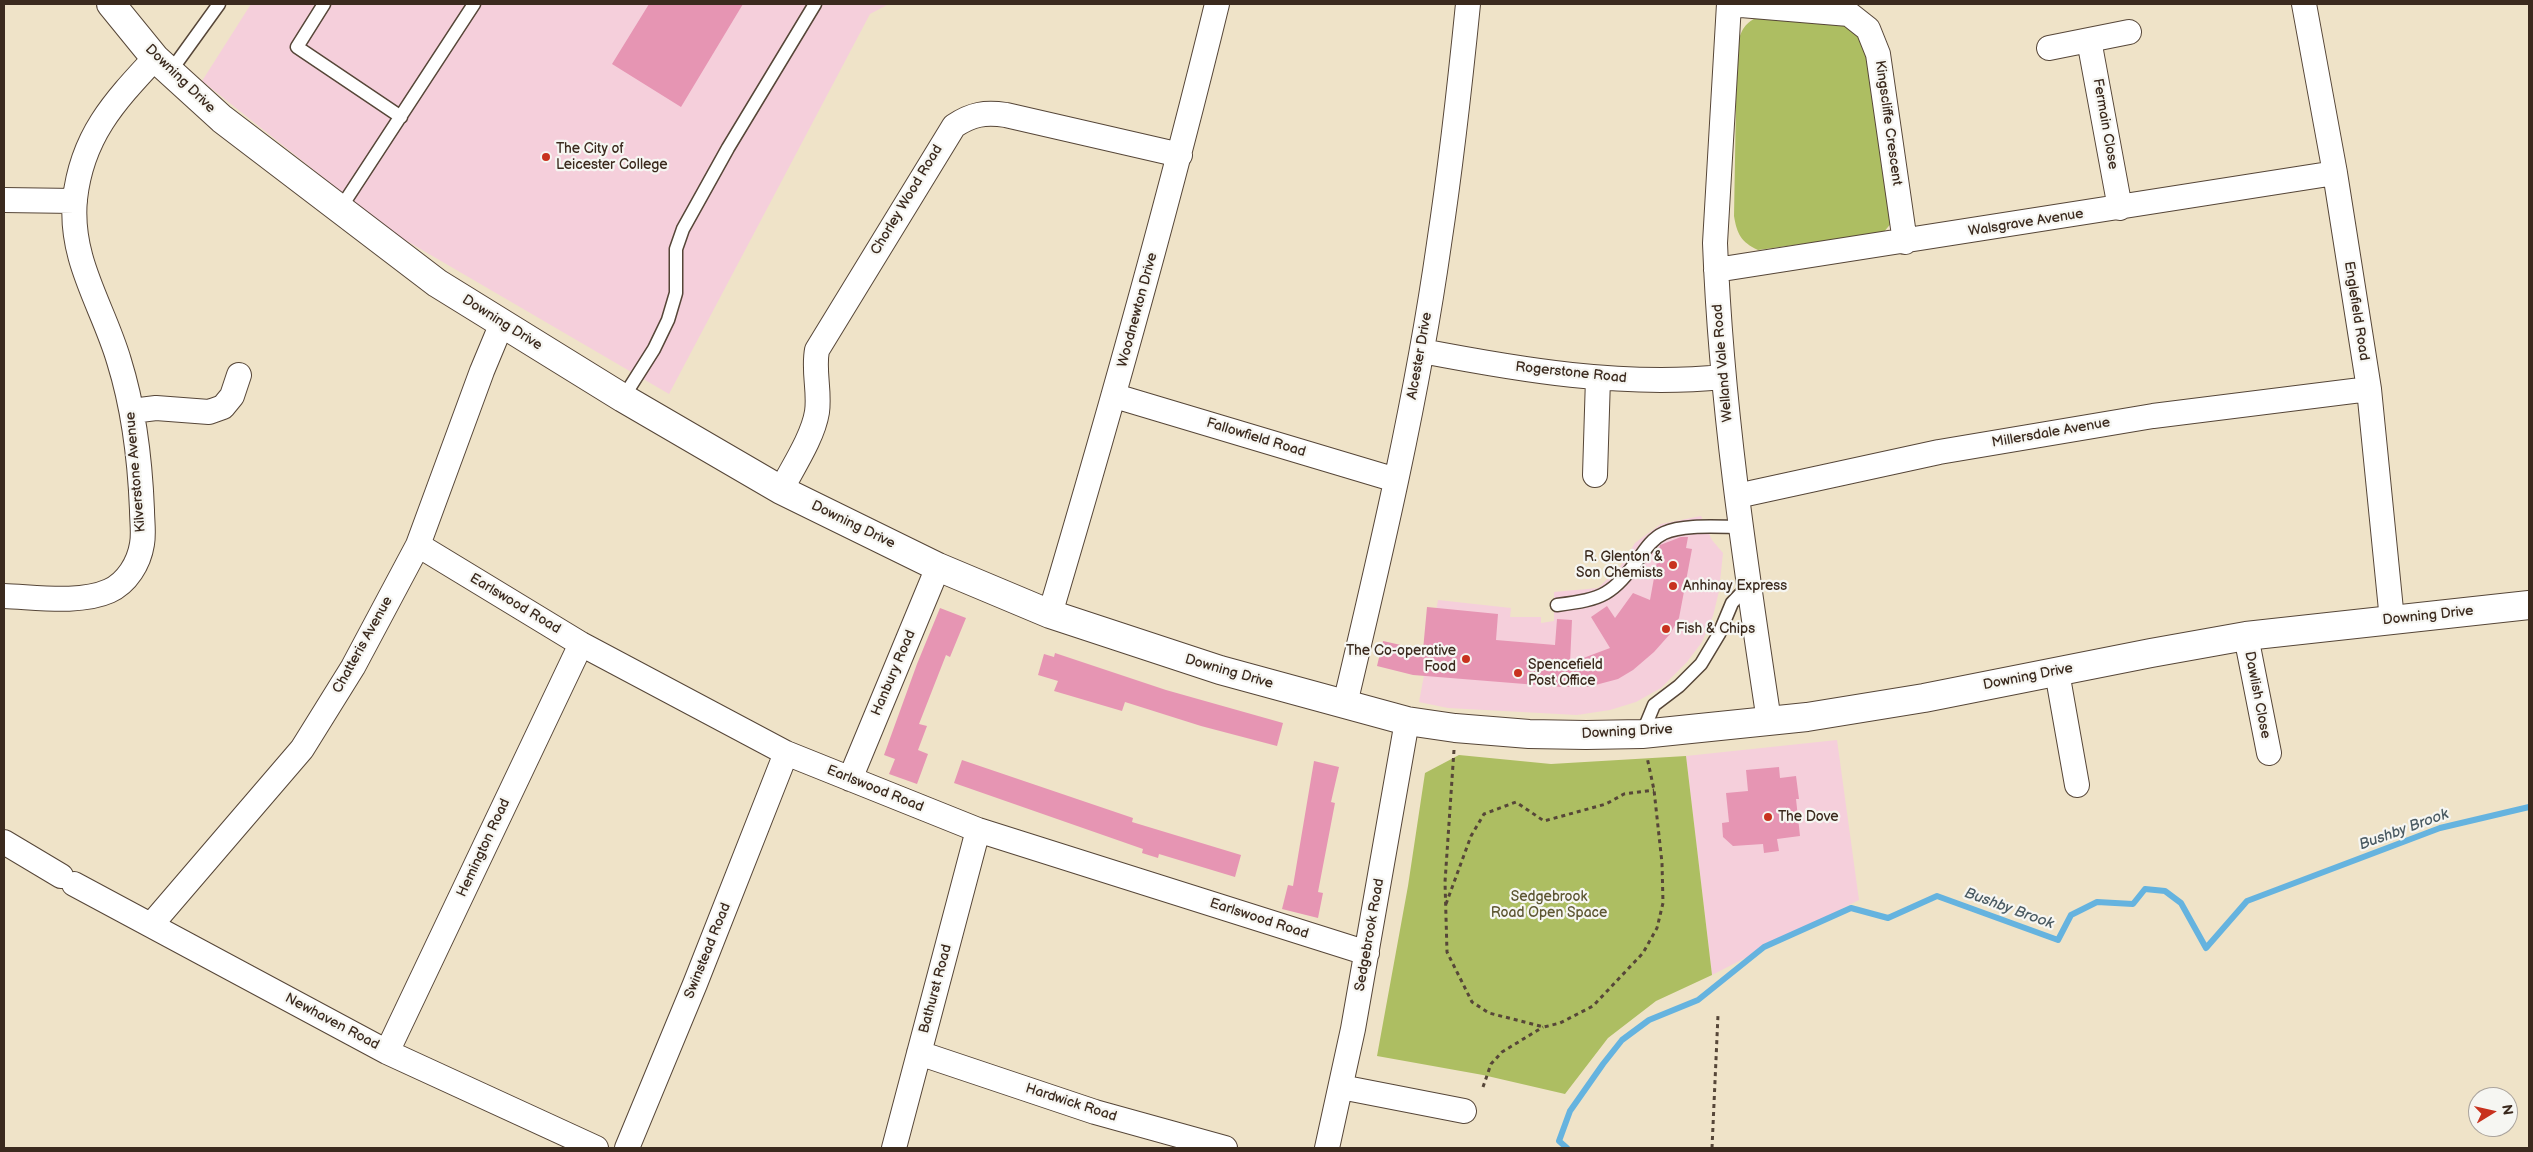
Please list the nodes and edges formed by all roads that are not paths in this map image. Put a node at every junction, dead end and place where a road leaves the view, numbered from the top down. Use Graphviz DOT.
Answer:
graph roads {
  1 [pos="111,4"];
  2 [pos="219,4"];
  3 [pos="324,4"];
  4 [pos="474,4"];
  5 [pos="815,4"];
  6 [pos="1217,4"];
  7 [pos="1468,4"];
  8 [pos="1729,4"];
  9 [pos="2304,4"];
  10 [pos="2129,32"];
  11 [pos="2089,40"];
  12 [pos="2049,48"];
  13 [pos="163,65"];
  14 [pos="401,117"];
  15 [pos="1180,155"];
  16 [pos="2335,173"];
  17 [pos="4,200"];
  18 [pos="75,201"];
  19 [pos="2120,208"];
  20 [pos="340,209"];
  21 [pos="1905,242"];
  22 [pos="1716,270"];
  23 [pos="502,324"];
  24 [pos="1422,351"];
  25 [pos="239,375"];
  26 [pos="1723,377"];
  27 [pos="1598,378"];
  28 [pos="2369,389"];
  29 [pos="1115,396"];
  30 [pos="622,398"];
  31 [pos="132,411"];
  32 [pos="1595,475"];
  33 [pos="1396,480"];
  34 [pos="781,490"];
  35 [pos="1737,496"];
  36 [pos="1741,527"];
  37 [pos="418,545"];
  38 [pos="938,567"];
  39 [pos="1749,585"];
  40 [pos="4,596"];
  41 [pos="1557,604"];
  42 [pos="2529,605"];
  43 [pos="1050,614"];
  44 [pos="2392,620"];
  45 [pos="2246,636"];
  46 [pos="581,644"];
  47 [pos="2057,672"];
  48 [pos="1345,704"];
  49 [pos="1406,721"];
  50 [pos="1769,721"];
  51 [pos="1642,734"];
  52 [pos="786,752"];
  53 [pos="2269,753"];
  54 [pos="850,779"];
  55 [pos="2077,785"];
  56 [pos="978,830"];
  57 [pos="4,842"];
  58 [pos="151,925"];
  59 [pos="1367,954"];
  60 [pos="387,1052"];
  61 [pos="919,1052"];
  62 [pos="1340,1086"];
  63 [pos="1464,1111"];
  64 [pos="596,1148"];
  65 [pos="627,1148"];
  66 [pos="894,1148"];
  67 [pos="1225,1148"];
  68 [pos="1327,1148"];
  1 -- 13 [label="street, Downing Drive"];
  2 -- 13 [label="lane"];
  3 -- 14 [label="lane"];
  4 -- 14 [label="lane"];
  5 -- 30 [label="lane"];
  6 -- 15 [label="street, Woodnewton Drive"];
  7 -- 24 [label="street, Alcester Drive"];
  8 -- 21 [label="street, Kingscliffe Crescent"];
  8 -- 22 [label="street, Welland Vale Road"];
  9 -- 16 [label="street, Englefield Road"];
  10 -- 11 [label="street"];
  11 -- 12 [label="street"];
  11 -- 19 [label="street, Fermain Close"];
  13 -- 18 [label="street, Kilverstone Avenue"];
  13 -- 20 [label="street, Downing Drive"];
  14 -- 20 [label="lane"];
  15 -- 29 [label="street, Woodnewton Drive"];
  15 -- 34 [label="street, Chorley Wood Road"];
  16 -- 19 [label="street, Walsgrave Avenue"];
  16 -- 28 [label="street, Englefield Road"];
  17 -- 18 [label="street"];
  18 -- 31 [label="street, Kilverstone Avenue"];
  19 -- 21 [label="street, Walsgrave Avenue"];
  20 -- 23 [label="street, Downing Drive"];
  21 -- 22 [label="street, Walsgrave Avenue"];
  22 -- 26 [label="street, Welland Vale Road"];
  23 -- 30 [label="street, Downing Drive"];
  23 -- 37 [label="street, Chatteris Avenue"];
  24 -- 27 [label="street, Rogerstone Road"];
  24 -- 33 [label="street, Alcester Drive"];
  25 -- 31 [label="street"];
  26 -- 27 [label="street, Rogerstone Road"];
  26 -- 35 [label="street, Welland Vale Road"];
  27 -- 32 [label="street"];
  28 -- 35 [label="street, Millersdale Avenue"];
  28 -- 44 [label="street, Englefield Road"];
  29 -- 33 [label="street, Fallowfield Road"];
  29 -- 43 [label="street, Woodnewton Drive"];
  30 -- 34 [label="street, Downing Drive"];
  31 -- 40 [label="street, Kilverstone Avenue"];
  33 -- 48 [label="street, Alcester Drive"];
  34 -- 38 [label="street, Downing Drive"];
  35 -- 36 [label="street, Welland Vale Road"];
  36 -- 39 [label="street, Welland Vale Road"];
  36 -- 41 [label="lane"];
  37 -- 46 [label="street, Earlswood Road"];
  37 -- 58 [label="street, Chatteris Avenue"];
  38 -- 43 [label="street, Downing Drive"];
  38 -- 54 [label="street, Hanbury Road"];
  39 -- 50 [label="street, Welland Vale Road"];
  39 -- 51 [label="lane"];
  42 -- 44 [label="street, Downing Drive"];
  43 -- 48 [label="street, Downing Drive"];
  44 -- 45 [label="street, Downing Drive"];
  45 -- 47 [label="street, Downing Drive"];
  45 -- 53 [label="street, Dawlish Close"];
  46 -- 52 [label="street, Earlswood Road"];
  46 -- 60 [label="street, Hemington Road"];
  47 -- 50 [label="street, Downing Drive"];
  47 -- 55 [label="street"];
  48 -- 49 [label="street, Downing Drive"];
  49 -- 51 [label="street, Downing Drive"];
  49 -- 59 [label="street, Sedgebrook Road"];
  50 -- 51 [label="street, Downing Drive"];
  52 -- 54 [label="street, Earlswood Road"];
  52 -- 65 [label="street, Swinstead Road"];
  54 -- 56 [label="street, Earlswood Road"];
  56 -- 59 [label="street, Earlswood Road"];
  56 -- 61 [label="street, Bathurst Road"];
  57 -- 58 [label="street, Newhaven Road"];
  58 -- 60 [label="street, Newhaven Road"];
  59 -- 62 [label="street, Sedgebrook Road"];
  60 -- 64 [label="street, Newhaven Road"];
  61 -- 66 [label="street, Bathurst Road"];
  61 -- 67 [label="street, Hardwick Road"];
  62 -- 63 [label="street"];
  62 -- 68 [label="street, Sedgebrook Road"];
}
